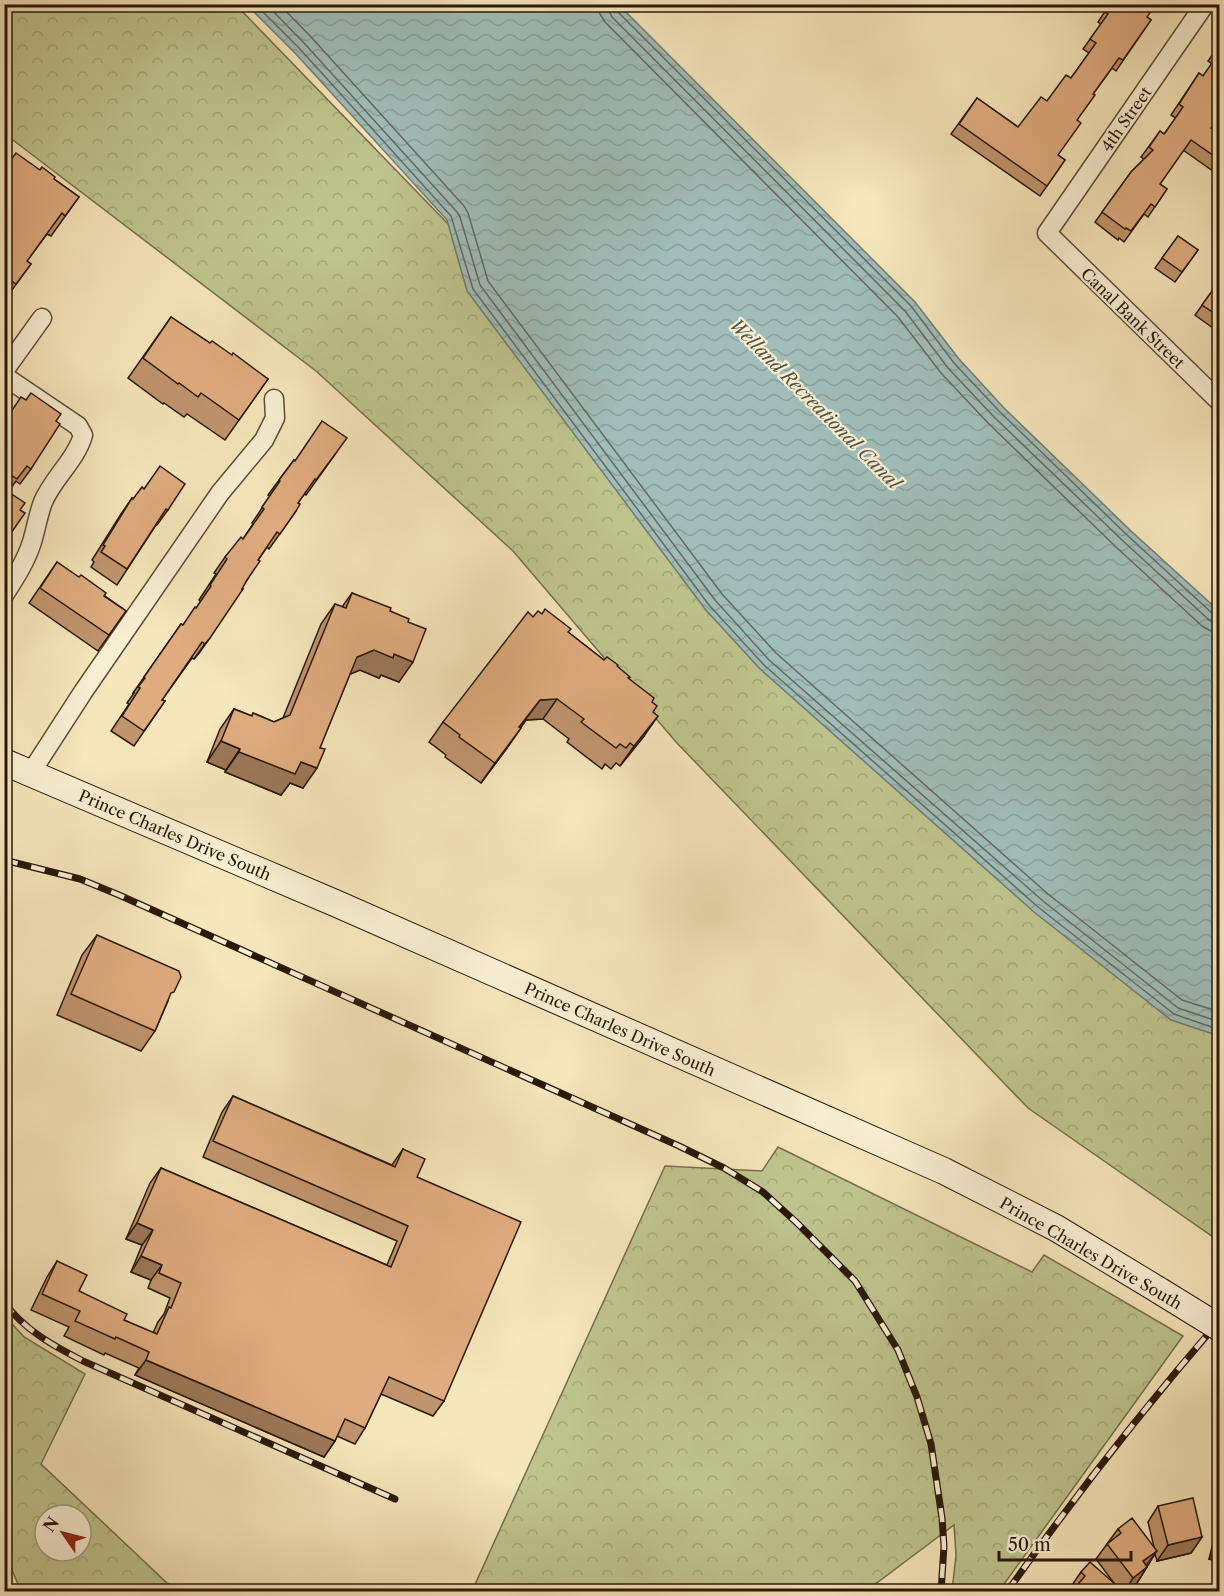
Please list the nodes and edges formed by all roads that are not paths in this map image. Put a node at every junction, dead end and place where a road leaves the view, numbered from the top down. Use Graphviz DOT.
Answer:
graph roads {
  1 [pos="1205,4"];
  2 [pos="1047,233"];
  3 [pos="42,318"];
  4 [pos="4,374"];
  5 [pos="274,399"];
  6 [pos="1220,402"];
  7 [pos="4,595"];
  8 [pos="4,762"];
  9 [pos="30,774"];
  10 [pos="1220,1328"];
  1 -- 2 [label="street, 4th Street"];
  2 -- 6 [label="street, Canal Bank Street"];
  3 -- 4 [label="street"];
  4 -- 7 [label="street"];
  5 -- 9 [label="street"];
  8 -- 9 [label="main road, Prince Charles Drive South"];
  9 -- 10 [label="main road, Prince Charles Drive South, bridge"];
}
